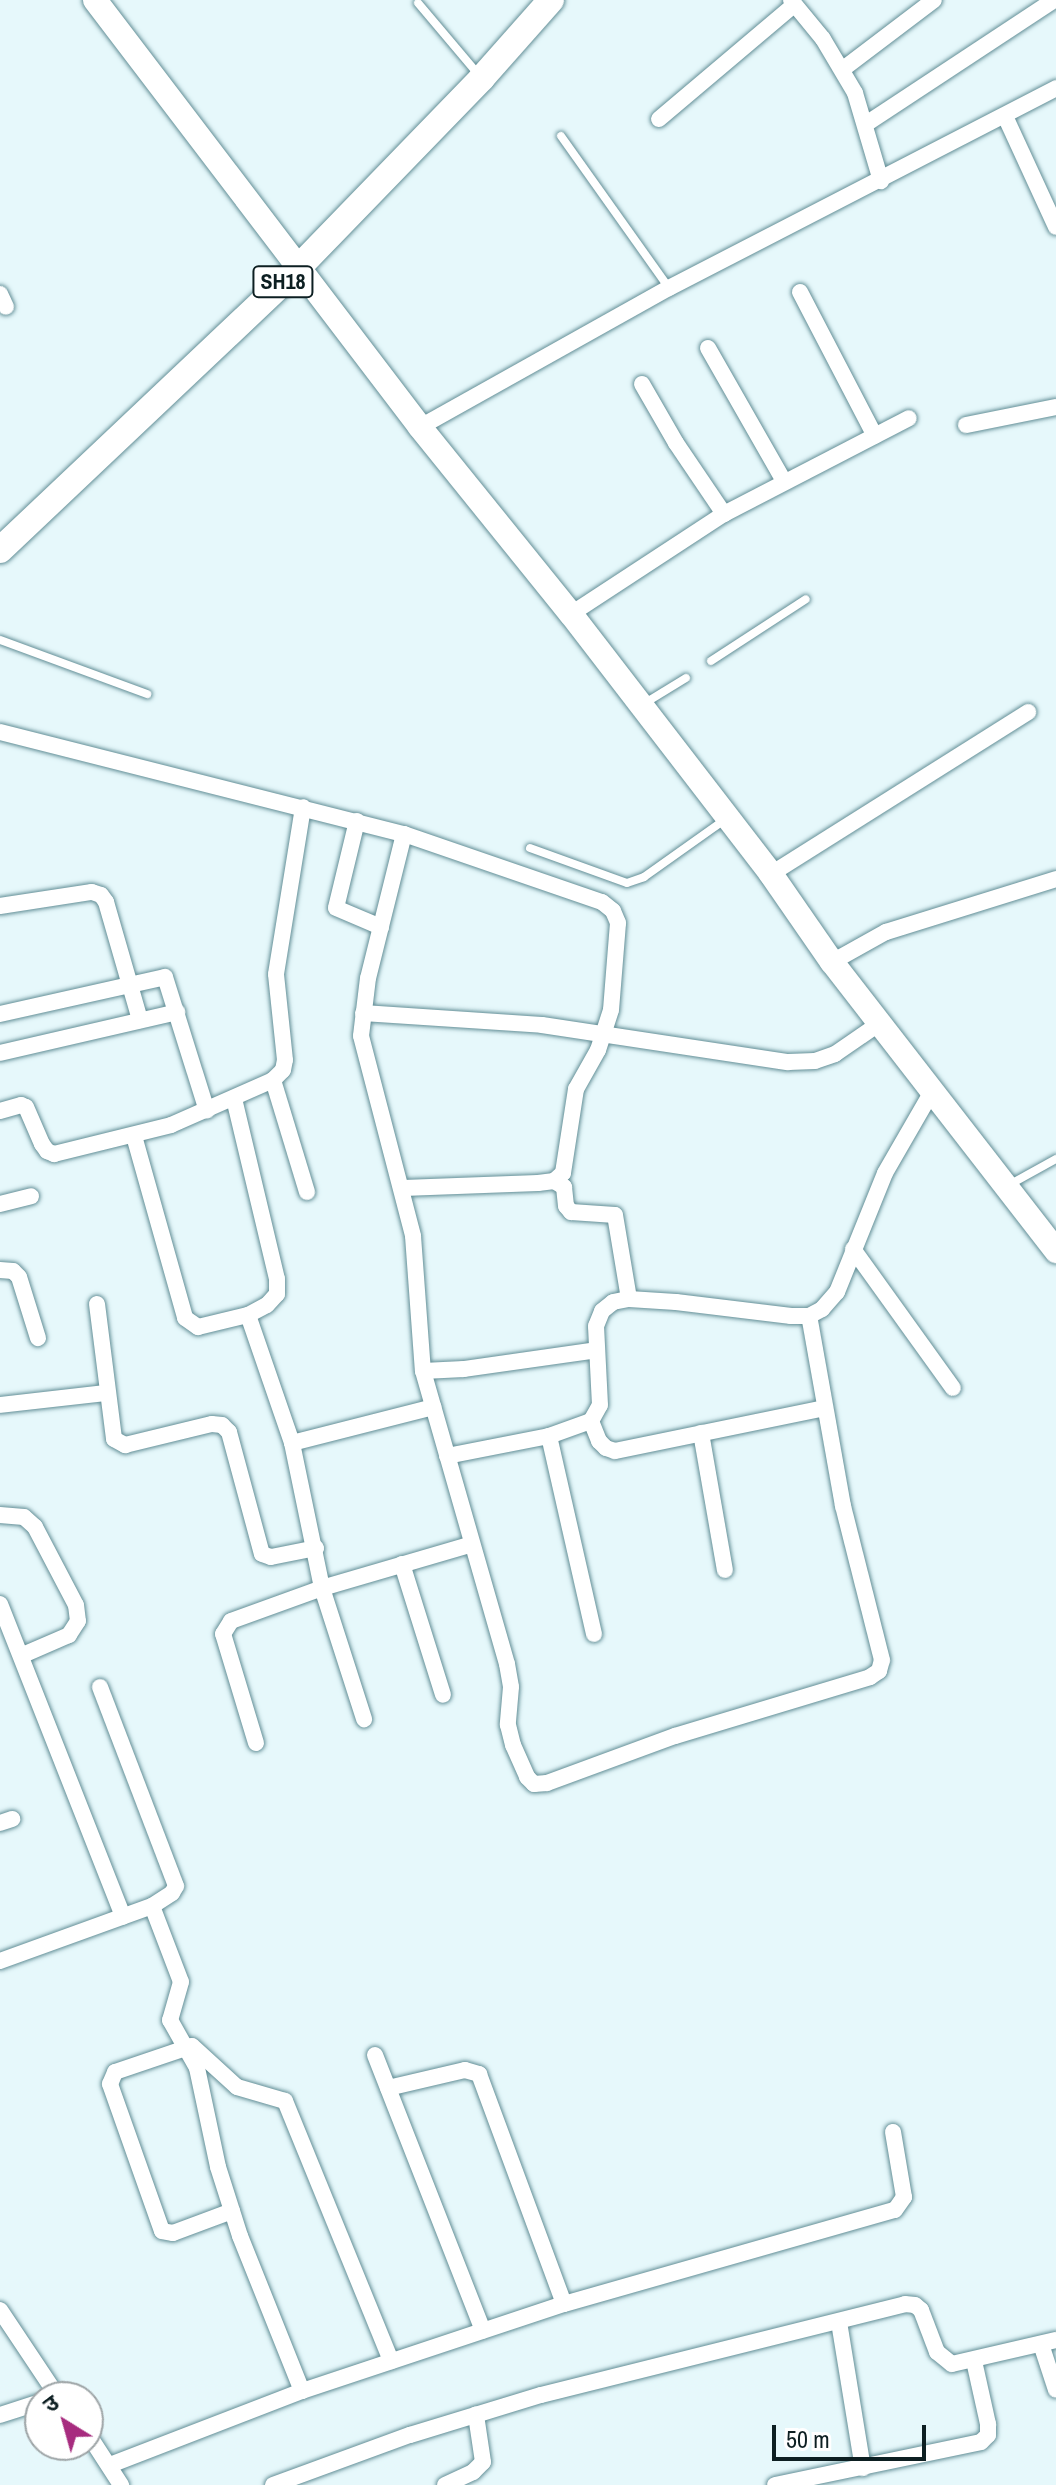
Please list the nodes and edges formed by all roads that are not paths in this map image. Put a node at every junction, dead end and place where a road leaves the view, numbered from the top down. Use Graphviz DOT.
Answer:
graph roads {
  1 [pos="95,0"];
  2 [pos="551,0"];
  3 [pos="934,0"];
  4 [pos="1054,0"];
  5 [pos="792,2"];
  6 [pos="418,3"];
  7 [pos="843,69"];
  8 [pos="482,78"];
  9 [pos="1056,88"];
  10 [pos="1005,116"];
  11 [pos="659,119"];
  12 [pos="866,124"];
  13 [pos="561,136"];
  14 [pos="881,181"];
  15 [pos="1050,200"];
  16 [pos="1056,227"];
  17 [pos="299,267"];
  18 [pos="669,288"];
  19 [pos="800,292"];
  20 [pos="708,348"];
  21 [pos="642,384"];
  22 [pos="1056,407"];
  23 [pos="909,418"];
  24 [pos="966,425"];
  25 [pos="420,427"];
  26 [pos="875,436"];
  27 [pos="784,481"];
  28 [pos="724,514"];
  29 [pos="4,538"];
  30 [pos="806,599"];
  31 [pos="571,614"];
  32 [pos="0,640"];
  33 [pos="711,661"];
  34 [pos="686,678"];
  35 [pos="147,694"];
  36 [pos="641,705"];
  37 [pos="1028,712"];
  38 [pos="0,732"];
  39 [pos="303,807"];
  40 [pos="727,817"];
  41 [pos="357,821"];
  42 [pos="404,834"];
  43 [pos="530,848"];
  44 [pos="771,874"];
  45 [pos="1056,879"];
  46 [pos="0,906"];
  47 [pos="381,927"];
  48 [pos="832,962"];
  49 [pos="131,983"];
  50 [pos="177,1012"];
  51 [pos="363,1013"];
  52 [pos="0,1014"];
  53 [pos="140,1020"];
  54 [pos="880,1023"];
  55 [pos="605,1034"];
  56 [pos="0,1053"];
  57 [pos="273,1080"];
  58 [pos="933,1090"];
  59 [pos="234,1098"];
  60 [pos="0,1111"];
  61 [pos="207,1111"];
  62 [pos="134,1136"];
  63 [pos="1056,1159"];
  64 [pos="554,1181"];
  65 [pos="1007,1187"];
  66 [pos="403,1188"];
  67 [pos="307,1192"];
  68 [pos="31,1196"];
  69 [pos="0,1204"];
  70 [pos="853,1249"];
  71 [pos="1056,1251"];
  72 [pos="0,1270"];
  73 [pos="629,1299"];
  74 [pos="97,1304"];
  75 [pos="248,1315"];
  76 [pos="809,1316"];
  77 [pos="38,1338"];
  78 [pos="597,1350"];
  79 [pos="423,1371"];
  80 [pos="953,1388"];
  81 [pos="106,1393"];
  82 [pos="0,1405"];
  83 [pos="433,1407"];
  84 [pos="824,1408"];
  85 [pos="591,1421"];
  86 [pos="701,1433"];
  87 [pos="549,1436"];
  88 [pos="292,1443"];
  89 [pos="447,1456"];
  90 [pos="0,1515"];
  91 [pos="472,1544"];
  92 [pos="316,1548"];
  93 [pos="402,1564"];
  94 [pos="725,1570"];
  95 [pos="322,1588"];
  96 [pos="0,1604"];
  97 [pos="594,1634"];
  98 [pos="23,1655"];
  99 [pos="100,1687"];
  100 [pos="443,1695"];
  101 [pos="364,1719"];
  102 [pos="256,1743"];
  103 [pos="152,1906"];
  104 [pos="123,1917"];
  105 [pos="0,1961"];
  106 [pos="185,2046"];
  107 [pos="375,2055"];
  108 [pos="388,2088"];
  109 [pos="893,2132"];
  110 [pos="232,2211"];
  111 [pos="564,2304"];
  112 [pos="0,2310"];
  113 [pos="839,2322"];
  114 [pos="483,2331"];
  115 [pos="1048,2342"];
  116 [pos="391,2361"];
  117 [pos="974,2361"];
  118 [pos="47,2381"];
  119 [pos="1056,2390"];
  120 [pos="302,2391"];
  121 [pos="24,2407"];
  122 [pos="0,2415"];
  123 [pos="476,2415"];
  124 [pos="104,2457"];
  125 [pos="110,2465"];
  126 [pos="863,2468"];
  127 [pos="121,2485"];
  128 [pos="273,2485"];
  129 [pos="445,2485"];
  130 [pos="775,2485"];
  1 -- 17 [label="street"];
  2 -- 8 [label="main road, SH18"];
  3 -- 7 [label="street"];
  4 -- 12 [label="street"];
  5 -- 7 [label="street"];
  5 -- 11 [label="street"];
  6 -- 8 [label="lane"];
  7 -- 12 [label="street"];
  8 -- 17 [label="main road, SH18"];
  9 -- 10 [label="street"];
  10 -- 14 [label="street"];
  10 -- 15 [label="street"];
  12 -- 14 [label="street"];
  13 -- 18 [label="lane"];
  14 -- 18 [label="street"];
  15 -- 16 [label="street"];
  17 -- 25 [label="street"];
  17 -- 29 [label="main road, SH18"];
  18 -- 25 [label="street"];
  19 -- 26 [label="street"];
  20 -- 27 [label="street"];
  21 -- 28 [label="street"];
  22 -- 24 [label="street"];
  23 -- 26 [label="street"];
  25 -- 31 [label="street"];
  26 -- 27 [label="street"];
  27 -- 28 [label="street"];
  28 -- 31 [label="street"];
  30 -- 33 [label="lane"];
  31 -- 36 [label="street"];
  32 -- 35 [label="lane"];
  34 -- 36 [label="lane"];
  36 -- 40 [label="street"];
  37 -- 44 [label="street"];
  38 -- 39 [label="street"];
  39 -- 41 [label="street"];
  39 -- 57 [label="street"];
  40 -- 43 [label="lane"];
  40 -- 44 [label="street"];
  41 -- 42 [label="street"];
  41 -- 47 [label="street"];
  42 -- 47 [label="street"];
  42 -- 55 [label="street"];
  44 -- 48 [label="street"];
  45 -- 48 [label="street"];
  46 -- 49 [label="street"];
  47 -- 51 [label="street"];
  48 -- 54 [label="street"];
  49 -- 50 [label="street"];
  49 -- 52 [label="street"];
  49 -- 53 [label="street"];
  50 -- 53 [label="street"];
  50 -- 61 [label="street"];
  51 -- 55 [label="street"];
  51 -- 66 [label="street"];
  53 -- 56 [label="street"];
  54 -- 55 [label="street"];
  54 -- 58 [label="street"];
  55 -- 64 [label="street"];
  57 -- 59 [label="street"];
  57 -- 67 [label="street"];
  58 -- 65 [label="street"];
  58 -- 70 [label="street"];
  59 -- 61 [label="street"];
  59 -- 75 [label="street"];
  60 -- 62 [label="street"];
  61 -- 62 [label="street"];
  62 -- 75 [label="street"];
  63 -- 65 [label="lane"];
  64 -- 66 [label="street"];
  64 -- 73 [label="street"];
  65 -- 71 [label="street"];
  66 -- 79 [label="street"];
  68 -- 69 [label="street"];
  70 -- 76 [label="street"];
  70 -- 80 [label="street"];
  72 -- 77 [label="street"];
  73 -- 76 [label="street"];
  73 -- 78 [label="street"];
  74 -- 81 [label="street"];
  75 -- 88 [label="street"];
  76 -- 84 [label="street"];
  78 -- 79 [label="street"];
  78 -- 85 [label="street"];
  79 -- 83 [label="street"];
  81 -- 82 [label="street"];
  81 -- 92 [label="street"];
  83 -- 88 [label="street"];
  83 -- 89 [label="street"];
  84 -- 86 [label="street"];
  84 -- 91 [label="street"];
  85 -- 86 [label="street"];
  85 -- 87 [label="street"];
  86 -- 94 [label="street"];
  87 -- 89 [label="street"];
  87 -- 97 [label="street"];
  88 -- 92 [label="street"];
  89 -- 91 [label="street"];
  90 -- 98 [label="street"];
  91 -- 93 [label="street"];
  92 -- 95 [label="street"];
  93 -- 95 [label="street"];
  93 -- 100 [label="street"];
  95 -- 101 [label="street"];
  95 -- 102 [label="street"];
  96 -- 98 [label="street"];
  98 -- 104 [label="street"];
  99 -- 103 [label="street"];
  103 -- 104 [label="street"];
  103 -- 106 [label="street"];
  104 -- 105 [label="street"];
  106 -- 110 [label="street"];
  106 -- 110 [label="street"];
  106 -- 116 [label="street"];
  107 -- 108 [label="street"];
  108 -- 111 [label="street"];
  108 -- 114 [label="street"];
  109 -- 111 [label="street"];
  110 -- 120 [label="street"];
  111 -- 114 [label="street"];
  112 -- 118 [label="street"];
  113 -- 117 [label="street"];
  113 -- 123 [label="street"];
  113 -- 126 [label="street"];
  114 -- 116 [label="street"];
  115 -- 117 [label="street"];
  115 -- 119 [label="street"];
  116 -- 120 [label="street"];
  117 -- 126 [label="street"];
  120 -- 125 [label="street"];
  121 -- 122 [label="street"];
  123 -- 128 [label="street"];
  123 -- 129 [label="street"];
  124 -- 125 [label="street"];
  125 -- 127 [label="street"];
  126 -- 130 [label="street"];
}
